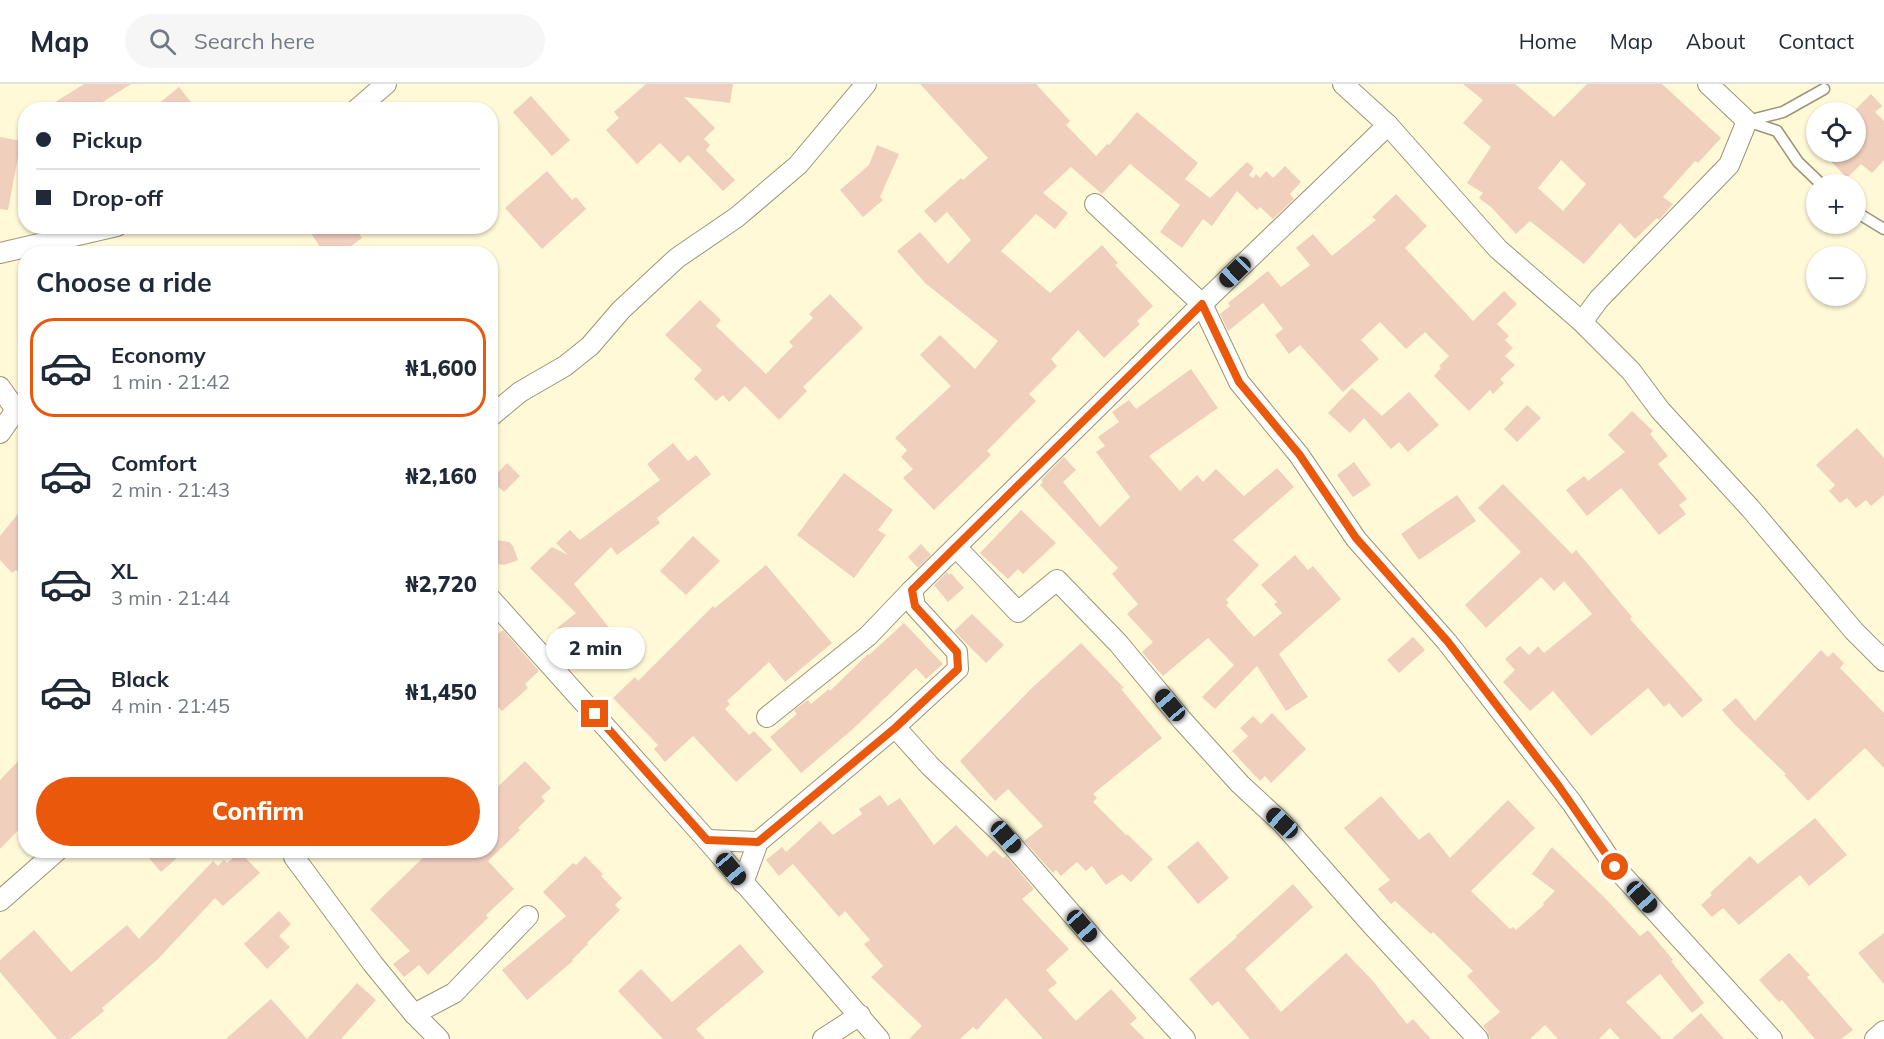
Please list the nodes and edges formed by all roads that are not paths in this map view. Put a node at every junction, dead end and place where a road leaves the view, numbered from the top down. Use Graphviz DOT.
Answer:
graph roads {
  1 [pos="387,84"];
  2 [pos="866,84"];
  3 [pos="1343,84"];
  4 [pos="1708,84"];
  5 [pos="1824,89"];
  6 [pos="366,102"];
  7 [pos="1747,121"];
  8 [pos="1388,125"];
  9 [pos="1811,174"];
  10 [pos="1095,204"];
  11 [pos="1866,218"];
  12 [pos="1884,229"];
  13 [pos="82,234"];
  14 [pos="30,246"];
  15 [pos="18,249"];
  16 [pos="0,253"];
  17 [pos="1202,304"];
  18 [pos="1581,322"];
  19 [pos="0,387"];
  20 [pos="18,410"];
  21 [pos="498,410"];
  22 [pos="18,417"];
  23 [pos="0,433"];
  24 [pos="956,547"];
  25 [pos="912,590"];
  26 [pos="498,607"];
  27 [pos="1884,661"];
  28 [pos="767,717"];
  29 [pos="895,728"];
  30 [pos="707,840"];
  31 [pos="758,842"];
  32 [pos="49,858"];
  33 [pos="295,858"];
  34 [pos="743,883"];
  35 [pos="0,901"];
  36 [pos="528,916"];
  37 [pos="414,1014"];
  38 [pos="860,1016"];
  39 [pos="1884,1030"];
  40 [pos="439,1039"];
  41 [pos="823,1039"];
  42 [pos="879,1039"];
  43 [pos="1185,1039"];
  44 [pos="1478,1039"];
  45 [pos="1772,1039"];
  46 [pos="1875,1039"];
  1 -- 6 [label="street"];
  2 -- 21 [label="street"];
  3 -- 8 [label="street"];
  4 -- 7 [label="street"];
  5 -- 7 [label="lane"];
  7 -- 9 [label="lane"];
  7 -- 18 [label="street"];
  8 -- 17 [label="street"];
  8 -- 18 [label="street"];
  10 -- 17 [label="street"];
  11 -- 12 [label="lane"];
  13 -- 14 [label="street"];
  15 -- 16 [label="street"];
  17 -- 24 [label="street"];
  17 -- 45 [label="street"];
  18 -- 27 [label="street"];
  19 -- 20 [label="street"];
  22 -- 23 [label="street"];
  24 -- 25 [label="street"];
  24 -- 44 [label="street"];
  25 -- 28 [label="street"];
  25 -- 29 [label="street"];
  26 -- 30 [label="street"];
  29 -- 31 [label="street"];
  29 -- 43 [label="street"];
  30 -- 31 [label="street"];
  30 -- 34 [label="street"];
  31 -- 34 [label="street"];
  32 -- 35 [label="street"];
  33 -- 37 [label="street"];
  34 -- 38 [label="street"];
  36 -- 37 [label="street"];
  37 -- 40 [label="street"];
  38 -- 41 [label="street"];
  38 -- 42 [label="street"];
  39 -- 46 [label="street"];
}
